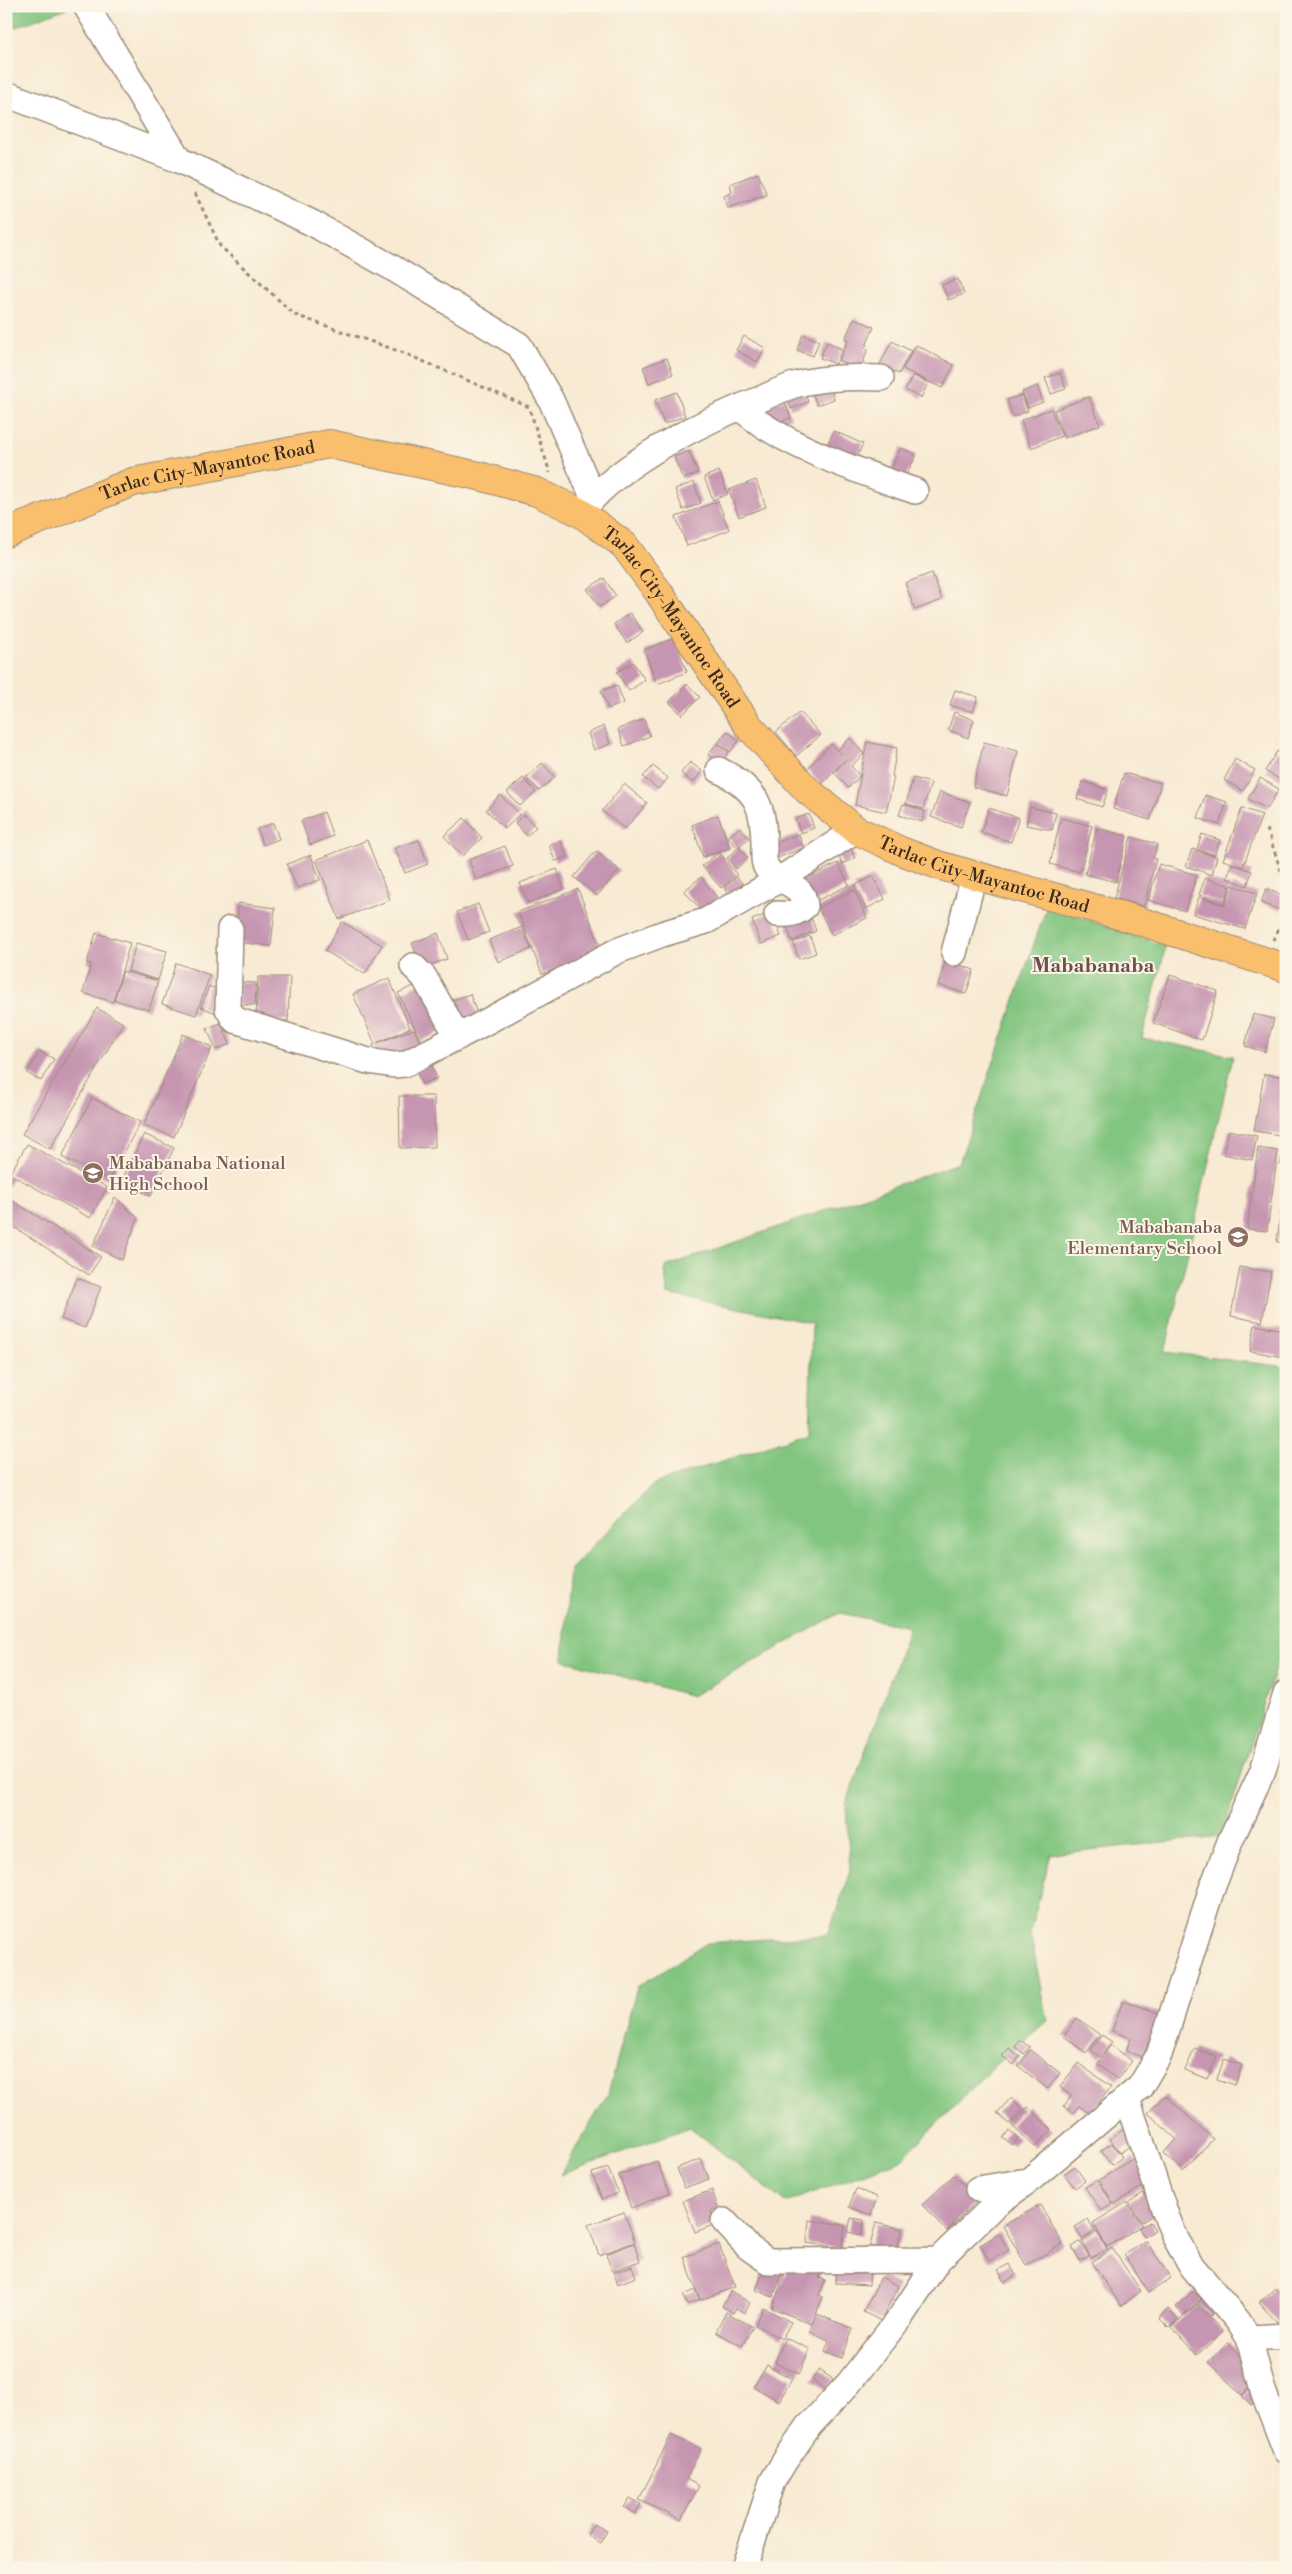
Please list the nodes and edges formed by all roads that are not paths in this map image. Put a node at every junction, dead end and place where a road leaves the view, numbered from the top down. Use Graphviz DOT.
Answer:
graph roads {
  1 [pos="86,6"];
  2 [pos="6,94"];
  3 [pos="179,160"];
  4 [pos="881,378"];
  5 [pos="740,407"];
  6 [pos="915,491"];
  7 [pos="578,505"];
  8 [pos="6,532"];
  9 [pos="719,770"];
  10 [pos="856,830"];
  11 [pos="974,875"];
  12 [pos="782,878"];
  13 [pos="777,914"];
  14 [pos="230,929"];
  15 [pos="954,953"];
  16 [pos="413,966"];
  17 [pos="1286,968"];
  18 [pos="458,1038"];
  19 [pos="1286,1693"];
  20 [pos="1127,2099"];
  21 [pos="1032,2178"];
  22 [pos="978,2189"];
  23 [pos="724,2222"];
  24 [pos="938,2260"];
  25 [pos="1286,2336"];
  26 [pos="1249,2338"];
  27 [pos="1286,2451"];
  28 [pos="744,2568"];
  1 -- 3 [label="street"];
  2 -- 3 [label="street"];
  3 -- 7 [label="street"];
  4 -- 5 [label="street"];
  5 -- 6 [label="street"];
  5 -- 7 [label="street"];
  7 -- 8 [label="main road, Tarlac City-Mayantoc Road"];
  7 -- 10 [label="main road, Tarlac City-Mayantoc Road"];
  9 -- 12 [label="street"];
  10 -- 11 [label="main road, Tarlac City-Mayantoc Road"];
  10 -- 12 [label="street"];
  11 -- 15 [label="street"];
  11 -- 17 [label="main road, Tarlac City-Mayantoc Road"];
  12 -- 13 [label="street"];
  12 -- 18 [label="street"];
  14 -- 18 [label="street"];
  16 -- 18 [label="street"];
  19 -- 20 [label="street"];
  20 -- 21 [label="street"];
  20 -- 26 [label="street"];
  21 -- 22 [label="street"];
  21 -- 24 [label="street"];
  23 -- 24 [label="street"];
  24 -- 28 [label="street"];
  25 -- 26 [label="street"];
  26 -- 27 [label="street"];
}
